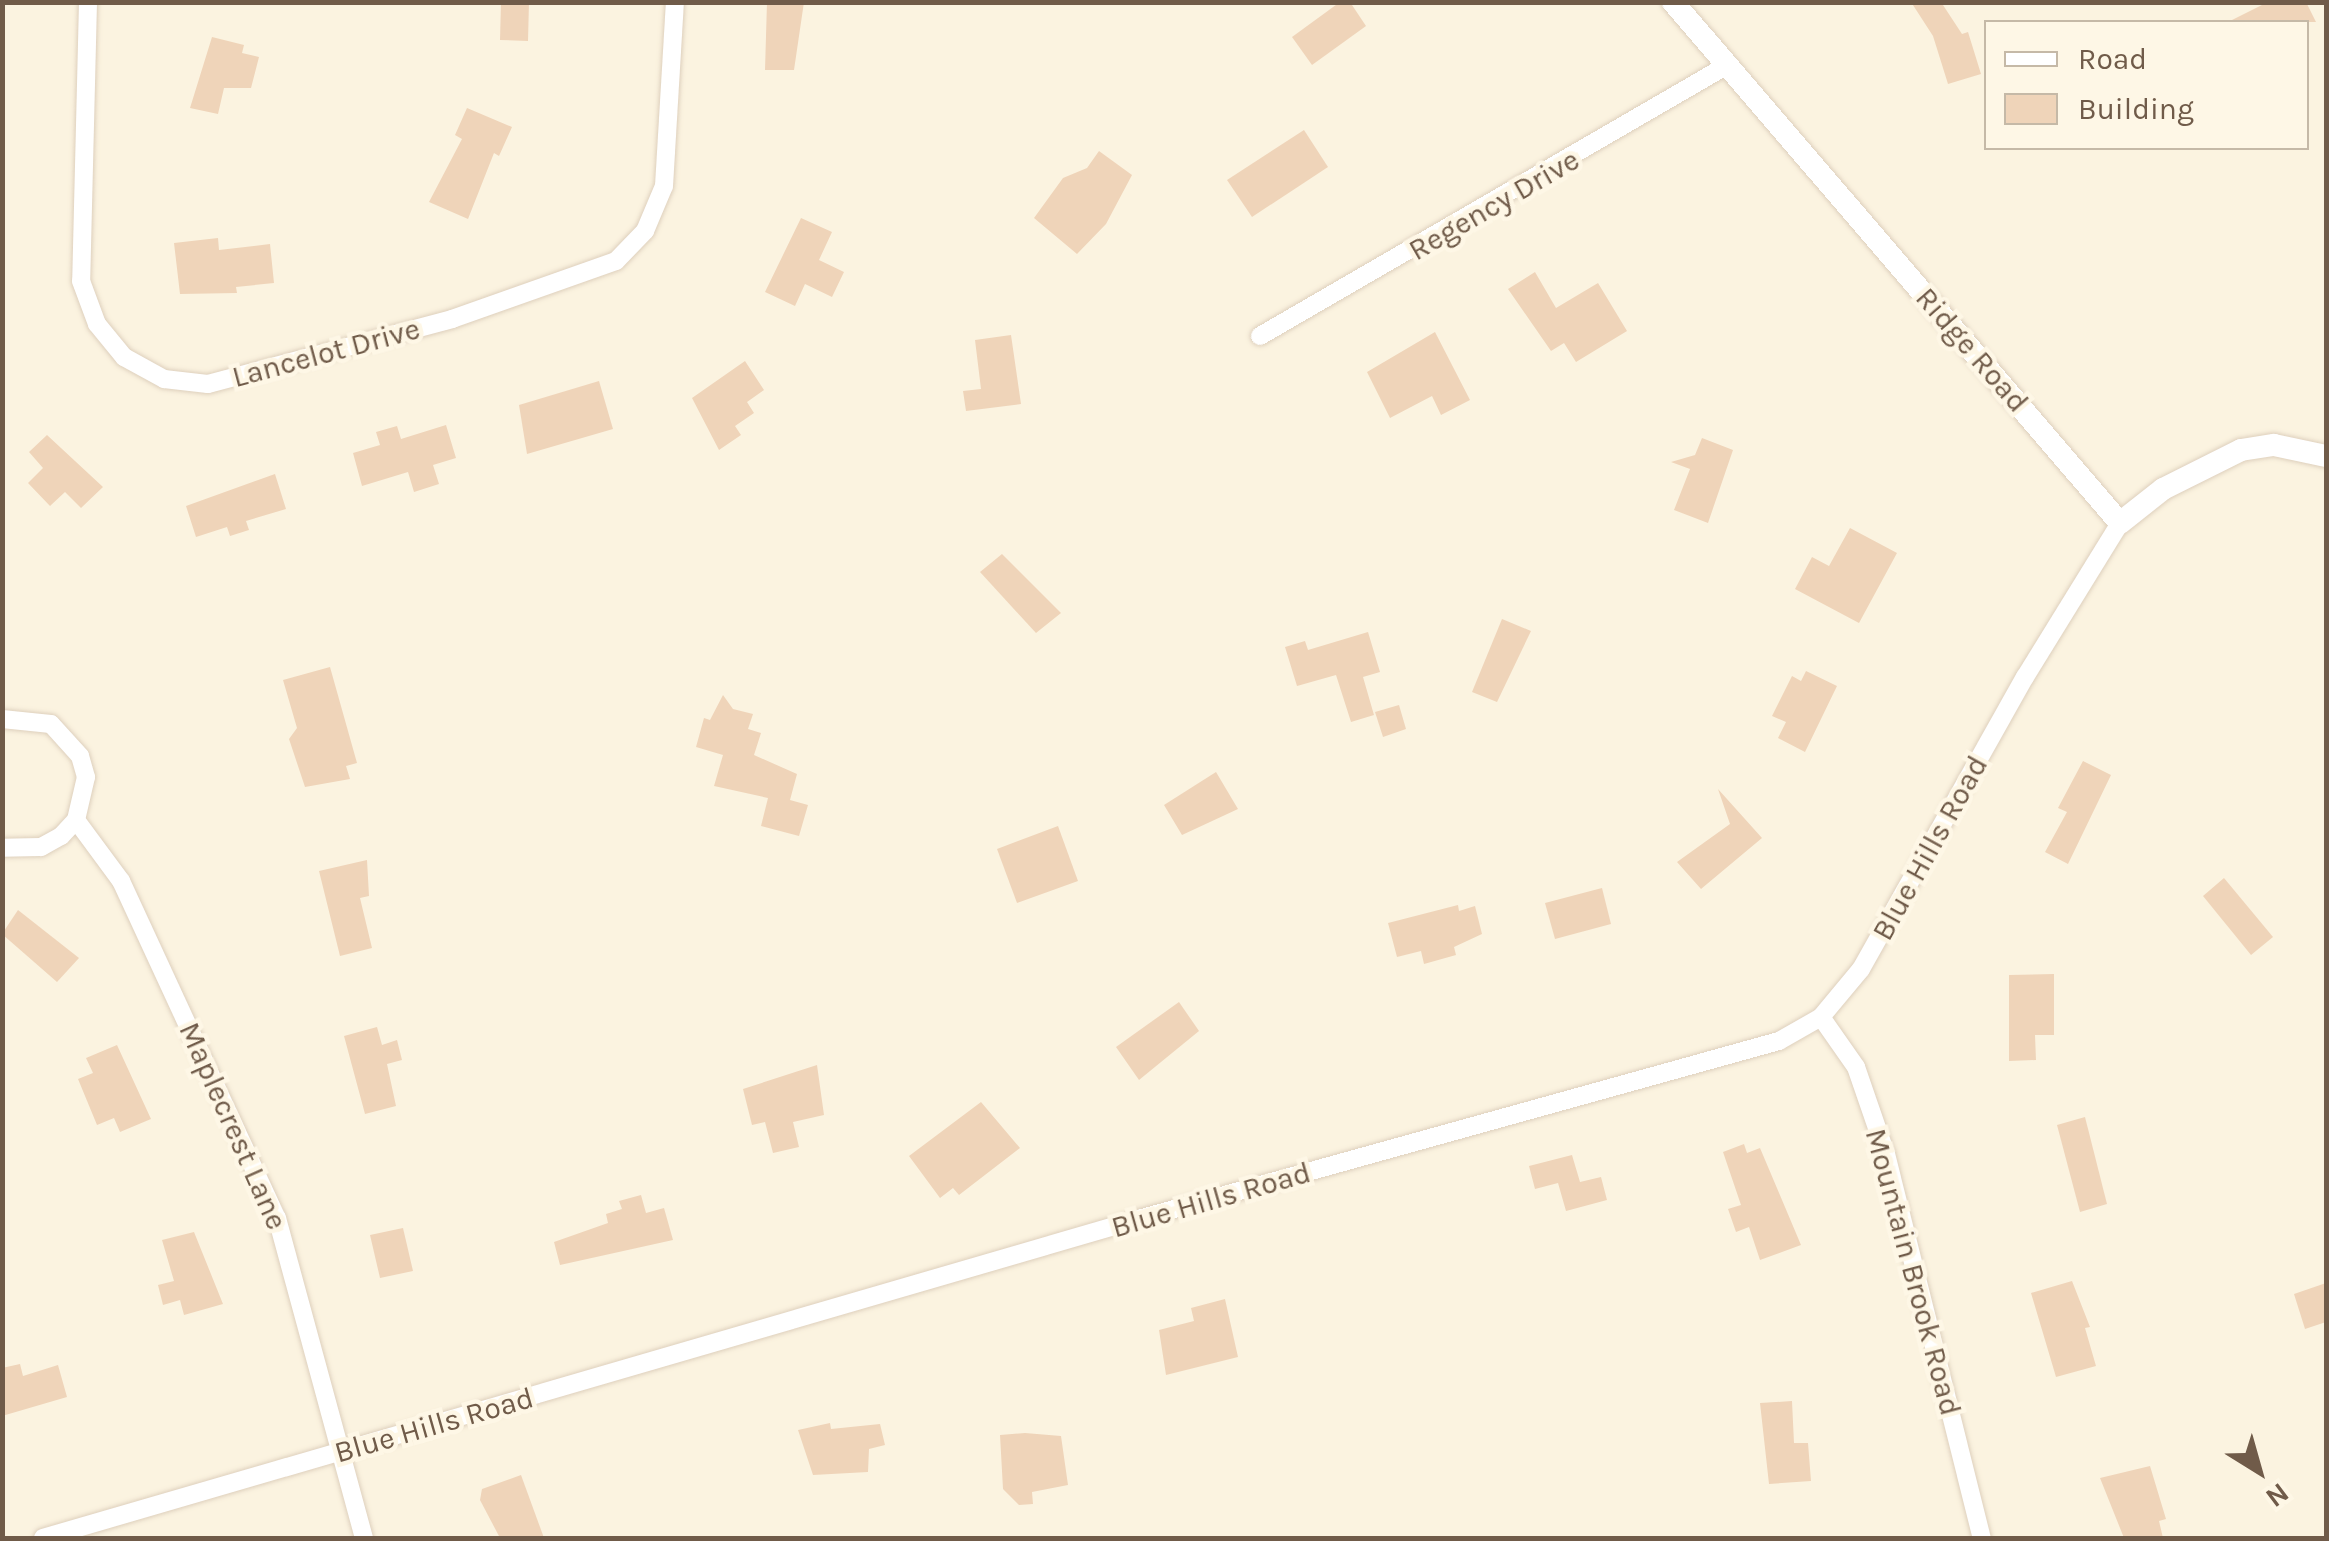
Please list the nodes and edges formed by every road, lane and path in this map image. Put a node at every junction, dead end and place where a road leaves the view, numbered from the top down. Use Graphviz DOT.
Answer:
graph roads {
  1 [pos="88,2"];
  2 [pos="674,2"];
  3 [pos="1673,2"];
  4 [pos="1724,67"];
  5 [pos="1260,336"];
  6 [pos="2326,456"];
  7 [pos="2120,524"];
  8 [pos="2,720"];
  9 [pos="76,820"];
  10 [pos="2,848"];
  11 [pos="1821,1016"];
  12 [pos="340,1453"];
  13 [pos="44,1538"];
  14 [pos="364,1538"];
  15 [pos="1982,1538"];
  1 -- 2 [label="street, Lancelot Drive"];
  3 -- 4 [label="street, Ridge Road"];
  4 -- 5 [label="street, Regency Drive"];
  4 -- 7 [label="street, Ridge Road"];
  6 -- 7 [label="street"];
  7 -- 11 [label="street, Blue Hills Road"];
  8 -- 9 [label="street"];
  9 -- 10 [label="street"];
  9 -- 12 [label="street, Maplecrest Lane"];
  11 -- 12 [label="street, Blue Hills Road"];
  11 -- 15 [label="street, Mountain Brook Road"];
  12 -- 13 [label="street, Blue Hills Road"];
  12 -- 14 [label="street, Maplecrest Lane"];
}
